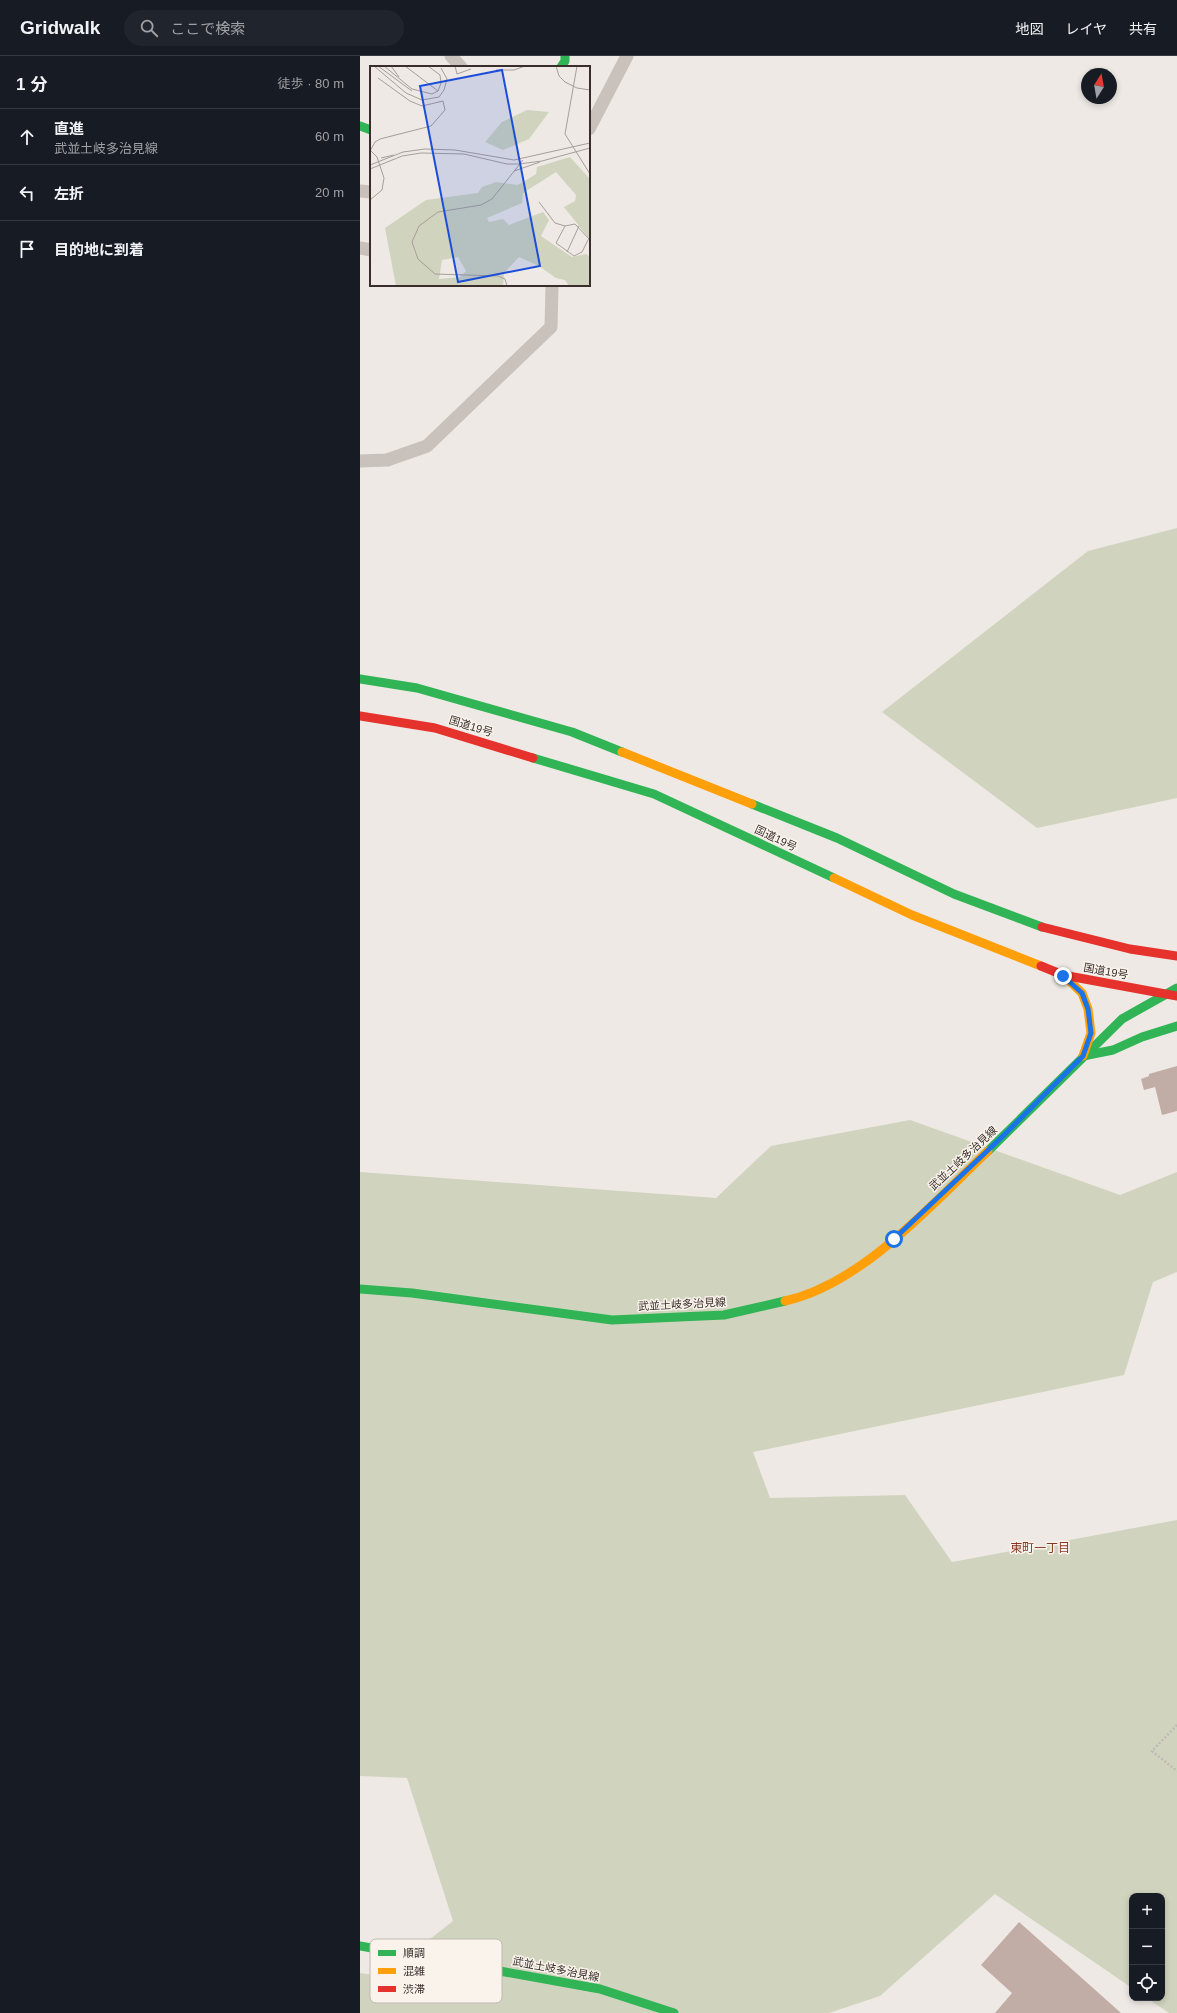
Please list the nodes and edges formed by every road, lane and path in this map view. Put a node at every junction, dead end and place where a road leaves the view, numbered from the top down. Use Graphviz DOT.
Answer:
graph roads {
  1 [pos="451,56"];
  2 [pos="565,56"];
  3 [pos="627,56"];
  4 [pos="459,66"];
  5 [pos="562,66"];
  6 [pos="360,126"];
  7 [pos="590,127"];
  8 [pos="370,130"];
  9 [pos="360,191"];
  10 [pos="370,192"];
  11 [pos="360,248"];
  12 [pos="370,250"];
  13 [pos="552,286"];
  14 [pos="360,461"];
  15 [pos="360,679"];
  16 [pos="360,716"];
  17 [pos="1177,956"];
  18 [pos="1063,976"];
  19 [pos="1177,988"];
  20 [pos="1167,995"];
  21 [pos="1177,996"];
  22 [pos="1177,1026"];
  23 [pos="1083,1056"];
  24 [pos="360,1290"];
  25 [pos="1177,1725"];
  26 [pos="1177,1771"];
  27 [pos="360,1946"];
  28 [pos="370,1948"];
  29 [pos="502,1972"];
  30 [pos="674,2013"];
  1 -- 4 [label="lane"];
  2 -- 5 [label="main road"];
  3 -- 7 [label="lane"];
  6 -- 8 [label="main road"];
  9 -- 10 [label="lane"];
  11 -- 12 [label="lane"];
  13 -- 14 [label="lane"];
  15 -- 17 [label="main road, 国道19号"];
  16 -- 18 [label="main road, 国道19号"];
  18 -- 20 [label="main road, 国道19号"];
  18 -- 23 [label="main road"];
  19 -- 20 [label="main road, 武並土岐多治見線"];
  20 -- 21 [label="main road, 国道19号"];
  20 -- 23 [label="main road, 武並土岐多治見線"];
  22 -- 23 [label="main road"];
  23 -- 24 [label="main road, 武並土岐多治見線"];
  25 -- 26 [label="path"];
  27 -- 28 [label="main road, 武並土岐多治見線"];
  29 -- 30 [label="main road, 武並土岐多治見線"];
}
